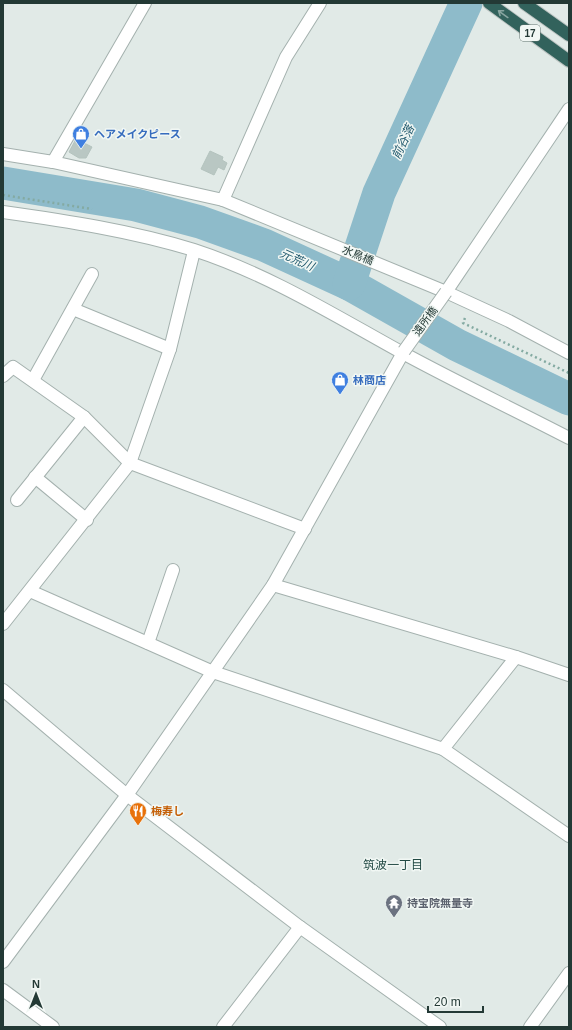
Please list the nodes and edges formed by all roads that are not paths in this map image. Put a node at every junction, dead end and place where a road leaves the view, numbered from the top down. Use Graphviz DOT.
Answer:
graph roads {
  1 [pos="145,3"];
  2 [pos="320,3"];
  3 [pos="524,3"];
  4 [pos="490,4"];
  5 [pos="569,35"];
  6 [pos="569,61"];
  7 [pos="569,109"];
  8 [pos="3,154"];
  9 [pos="53,162"];
  10 [pos="223,200"];
  11 [pos="3,212"];
  12 [pos="194,250"];
  13 [pos="92,274"];
  14 [pos="446,292"];
  15 [pos="73,309"];
  16 [pos="170,349"];
  17 [pos="404,352"];
  18 [pos="569,353"];
  19 [pos="3,376"];
  20 [pos="33,380"];
  21 [pos="84,417"];
  22 [pos="569,438"];
  23 [pos="130,463"];
  24 [pos="35,477"];
  25 [pos="17,500"];
  26 [pos="87,520"];
  27 [pos="305,529"];
  28 [pos="173,570"];
  29 [pos="273,585"];
  30 [pos="30,591"];
  31 [pos="3,624"];
  32 [pos="148,643"];
  33 [pos="516,657"];
  34 [pos="213,672"];
  35 [pos="569,676"];
  36 [pos="3,690"];
  37 [pos="443,749"];
  38 [pos="127,795"];
  39 [pos="569,836"];
  40 [pos="300,927"];
  41 [pos="3,962"];
  42 [pos="569,973"];
  43 [pos="3,990"];
  44 [pos="225,1026"];
  45 [pos="53,1027"];
  46 [pos="440,1027"];
  47 [pos="530,1027"];
  1 -- 9 [label="street"];
  2 -- 10 [label="street"];
  3 -- 5 [label="highway, 17"];
  6 -- 4 [label="highway, 17, one-way"];
  7 -- 14 [label="street, 遠所橋"];
  8 -- 9 [label="street, 水鳥橋"];
  9 -- 10 [label="street, 水鳥橋"];
  10 -- 14 [label="street, 水鳥橋"];
  11 -- 12 [label="street"];
  12 -- 16 [label="street"];
  12 -- 17 [label="street"];
  13 -- 15 [label="street"];
  14 -- 17 [label="street, 遠所橋, bridge"];
  14 -- 18 [label="street, 水鳥橋"];
  15 -- 16 [label="street"];
  15 -- 20 [label="street"];
  16 -- 23 [label="street"];
  17 -- 22 [label="street"];
  17 -- 27 [label="street, 遠所橋"];
  19 -- 20 [label="street"];
  20 -- 21 [label="street"];
  21 -- 23 [label="street"];
  21 -- 24 [label="street"];
  23 -- 26 [label="street"];
  23 -- 27 [label="street"];
  24 -- 25 [label="street"];
  24 -- 26 [label="street"];
  26 -- 30 [label="street"];
  27 -- 29 [label="street, 遠所橋"];
  28 -- 32 [label="street"];
  29 -- 33 [label="street"];
  29 -- 34 [label="street, 遠所橋"];
  30 -- 31 [label="street"];
  30 -- 32 [label="street"];
  32 -- 34 [label="street"];
  33 -- 35 [label="street"];
  33 -- 37 [label="street"];
  34 -- 37 [label="street"];
  34 -- 38 [label="street, 遠所橋"];
  36 -- 38 [label="street"];
  37 -- 39 [label="street"];
  38 -- 40 [label="street"];
  38 -- 41 [label="street, 遠所橋"];
  40 -- 44 [label="street"];
  40 -- 46 [label="street"];
  42 -- 47 [label="street"];
  43 -- 45 [label="street"];
}
